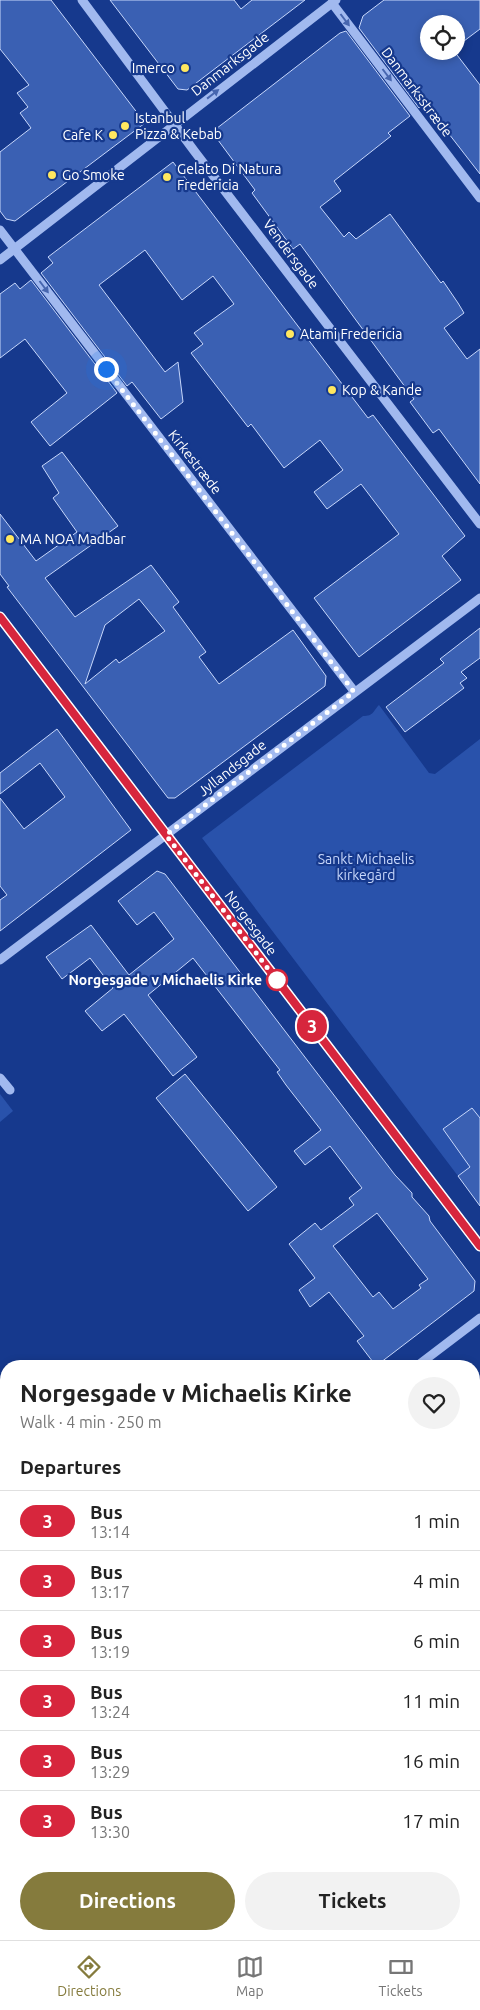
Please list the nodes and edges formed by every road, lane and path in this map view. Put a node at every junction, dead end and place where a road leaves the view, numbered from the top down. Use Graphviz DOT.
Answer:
graph roads {
  1 [pos="82,0"];
  2 [pos="334,1"];
  3 [pos="174,124"];
  4 [pos="480,198"];
  5 [pos="0,230"];
  6 [pos="14,249"];
  7 [pos="0,260"];
  8 [pos="480,524"];
  9 [pos="480,598"];
  10 [pos="0,616"];
  11 [pos="354,692"];
  12 [pos="166,835"];
  13 [pos="0,960"];
  14 [pos="0,1078"];
  15 [pos="10,1090"];
  16 [pos="480,1246"];
  17 [pos="480,1318"];
  18 [pos="425,1360"];
  1 -- 3 [label="street, Vendersgade"];
  3 -- 2 [label="street, Danmarksgade, one-way"];
  2 -- 4 [label="street, Danmarksstræde, one-way"];
  3 -- 6 [label="street, Danmarksgade"];
  3 -- 8 [label="street, Vendersgade"];
  5 -- 6 [label="street, Kirkestræde"];
  6 -- 7 [label="street, Danmarksgade"];
  6 -- 11 [label="street, Kirkestræde, one-way"];
  9 -- 11 [label="street, Jyllandsgade"];
  10 -- 12 [label="street, Norgesgade"];
  11 -- 12 [label="street, Jyllandsgade"];
  12 -- 13 [label="street, Jyllandsgade"];
  12 -- 16 [label="street, Norgesgade"];
  14 -- 15 [label="street"];
  17 -- 18 [label="street"];
}
